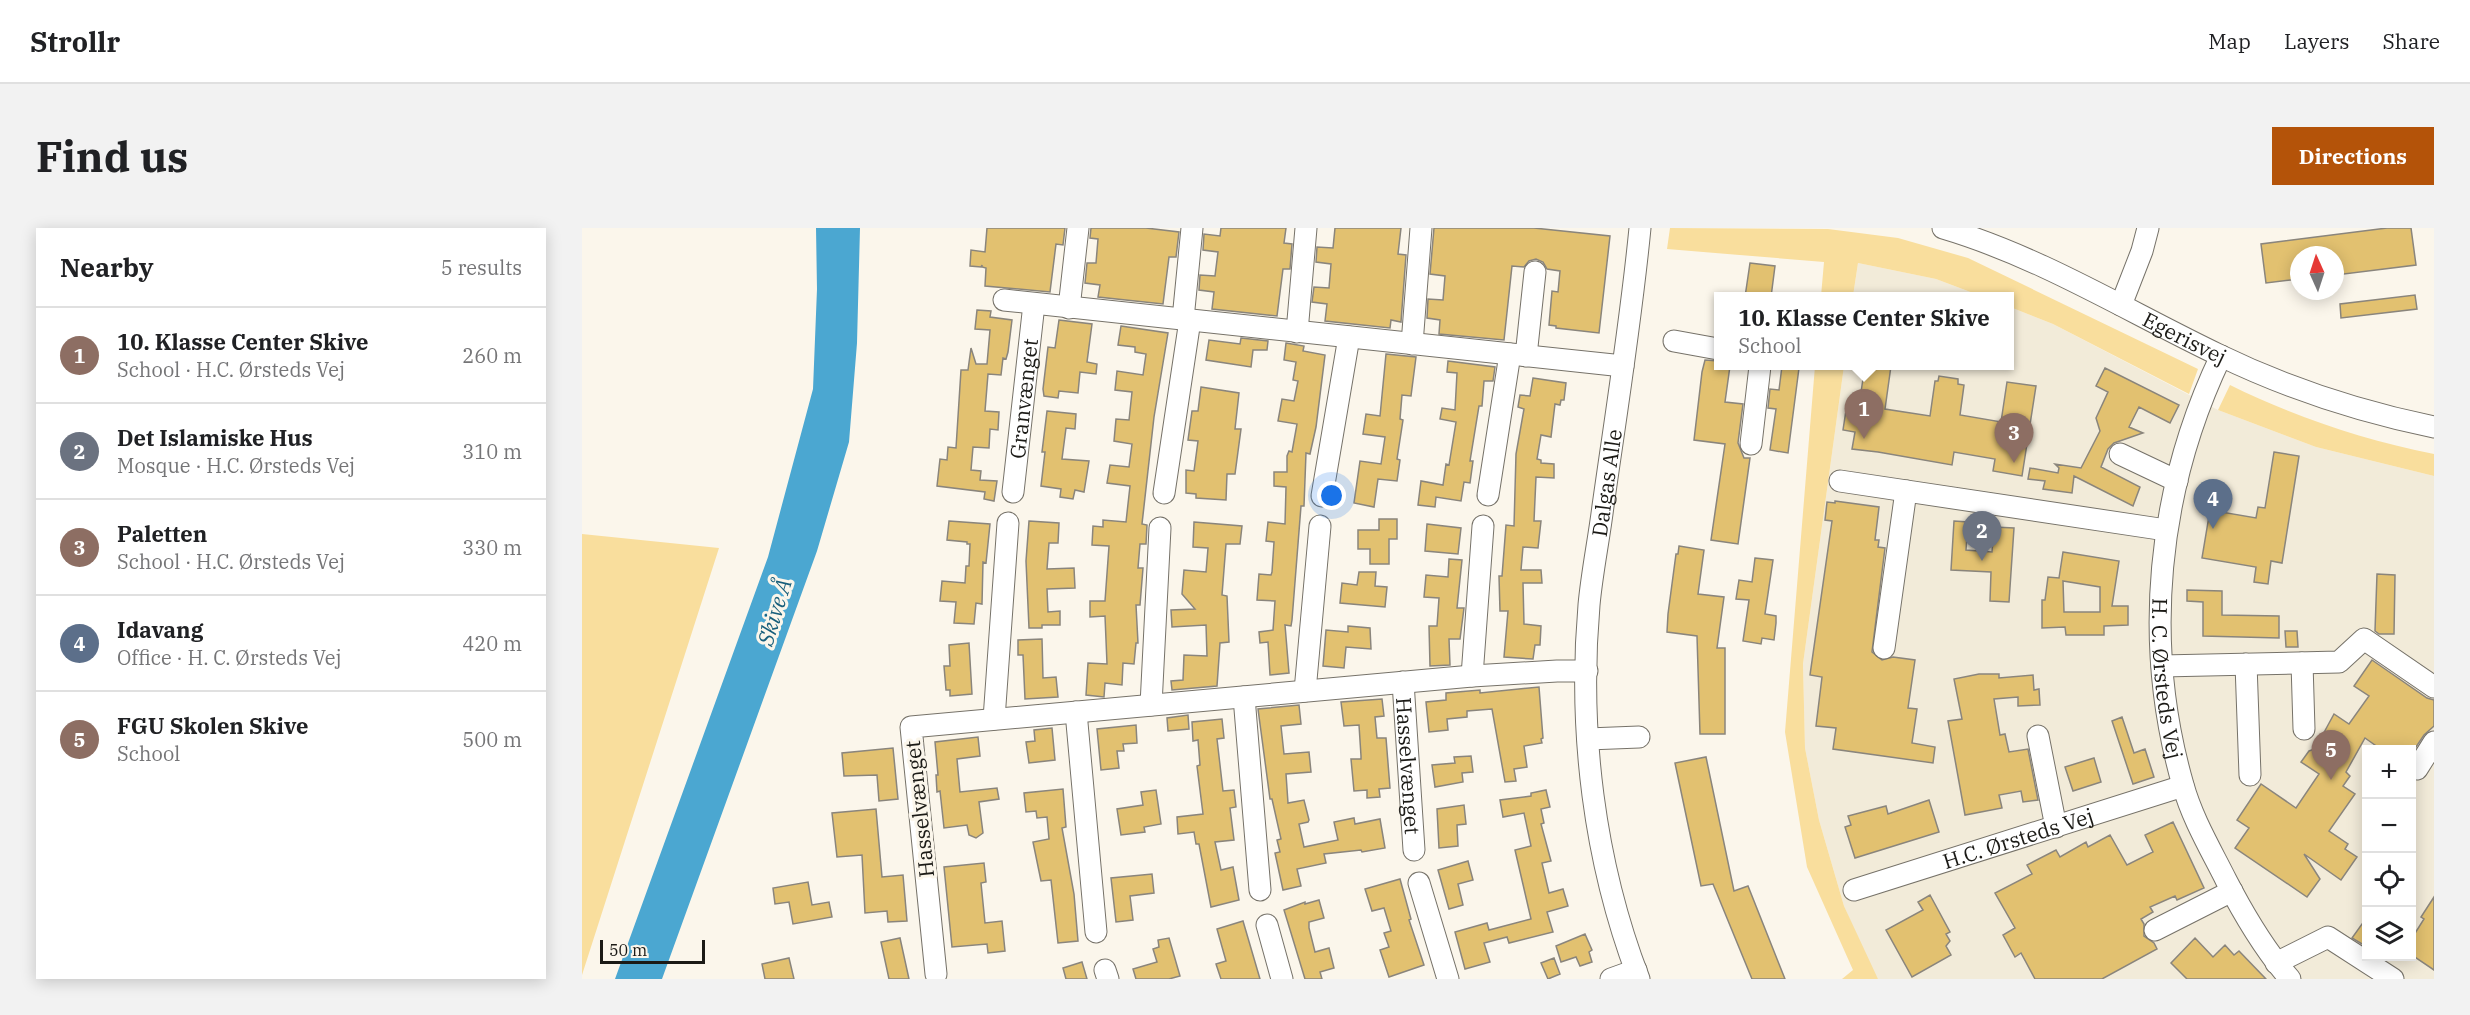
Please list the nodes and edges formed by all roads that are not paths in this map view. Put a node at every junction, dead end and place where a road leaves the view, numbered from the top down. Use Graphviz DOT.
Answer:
graph roads {
  1 [pos="1078,228"];
  2 [pos="1192,228"];
  3 [pos="1306,228"];
  4 [pos="1421,228"];
  5 [pos="1640,228"];
  6 [pos="1943,228"];
  7 [pos="2148,228"];
  8 [pos="1535,272"];
  9 [pos="1004,300"];
  10 [pos="1034,304"];
  11 [pos="2121,305"];
  12 [pos="1070,308"];
  13 [pos="1186,320"];
  14 [pos="1297,332"];
  15 [pos="1349,337"];
  16 [pos="1674,341"];
  17 [pos="1412,344"];
  18 [pos="1714,348"];
  19 [pos="1518,355"];
  20 [pos="2221,356"];
  21 [pos="1623,366"];
  22 [pos="1760,370"];
  23 [pos="2434,427"];
  24 [pos="1751,444"];
  25 [pos="2120,454"];
  26 [pos="1840,481"];
  27 [pos="2177,481"];
  28 [pos="1906,491"];
  29 [pos="1013,492"];
  30 [pos="1164,493"];
  31 [pos="1488,495"];
  32 [pos="1322,496"];
  33 [pos="1008,523"];
  34 [pos="1320,526"];
  35 [pos="1483,526"];
  36 [pos="1160,528"];
  37 [pos="2166,530"];
  38 [pos="1884,648"];
  39 [pos="2302,663"];
  40 [pos="2246,664"];
  41 [pos="2162,666"];
  42 [pos="1587,671"];
  43 [pos="1472,676"];
  44 [pos="1403,682"];
  45 [pos="2434,687"];
  46 [pos="1305,691"];
  47 [pos="1244,697"];
  48 [pos="1151,705"];
  49 [pos="1076,712"];
  50 [pos="994,719"];
  51 [pos="2304,729"];
  52 [pos="2038,736"];
  53 [pos="1639,737"];
  54 [pos="1588,739"];
  55 [pos="2434,742"];
  56 [pos="2417,769"];
  57 [pos="2250,775"];
  58 [pos="2183,786"];
  59 [pos="2056,827"];
  60 [pos="1414,850"];
  61 [pos="1419,882"];
  62 [pos="1260,890"];
  63 [pos="1854,890"];
  64 [pos="2232,891"];
  65 [pos="1267,925"];
  66 [pos="2155,930"];
  67 [pos="1096,932"];
  68 [pos="2283,971"];
  69 [pos="936,974"];
  70 [pos="1638,974"];
  71 [pos="1282,979"];
  72 [pos="1448,979"];
  73 [pos="1611,979"];
  74 [pos="2393,979"];
  1 -- 12 [label="street"];
  2 -- 13 [label="street"];
  3 -- 14 [label="street"];
  4 -- 17 [label="street"];
  5 -- 21 [label="street, Dalgas Alle"];
  6 -- 11 [label="street, Egerisvej"];
  7 -- 11 [label="street"];
  8 -- 19 [label="street"];
  9 -- 10 [label="street"];
  10 -- 12 [label="street"];
  10 -- 29 [label="street, Granvænget"];
  11 -- 20 [label="street, Egerisvej"];
  12 -- 13 [label="street"];
  13 -- 14 [label="street"];
  13 -- 30 [label="street"];
  14 -- 15 [label="street"];
  15 -- 17 [label="street"];
  15 -- 32 [label="street"];
  16 -- 18 [label="street"];
  17 -- 19 [label="street"];
  19 -- 21 [label="street"];
  19 -- 31 [label="street"];
  20 -- 23 [label="street, Egerisvej"];
  20 -- 27 [label="street, H. C. Ørsteds Vej"];
  21 -- 42 [label="street, Dalgas Alle"];
  22 -- 24 [label="street"];
  25 -- 27 [label="street"];
  26 -- 28 [label="street"];
  27 -- 37 [label="street, H. C. Ørsteds Vej"];
  28 -- 37 [label="street"];
  28 -- 38 [label="street"];
  33 -- 50 [label="street"];
  34 -- 46 [label="street"];
  35 -- 43 [label="street"];
  36 -- 48 [label="street"];
  37 -- 41 [label="street, H. C. Ørsteds Vej"];
  39 -- 40 [label="street"];
  39 -- 45 [label="street"];
  39 -- 51 [label="street"];
  40 -- 41 [label="street"];
  40 -- 57 [label="street"];
  41 -- 58 [label="street, H. C. Ørsteds Vej"];
  42 -- 43 [label="street, Hasselvænget"];
  42 -- 54 [label="street, Dalgas Alle"];
  43 -- 44 [label="street, Hasselvænget"];
  44 -- 46 [label="street, Hasselvænget"];
  44 -- 60 [label="street, Hasselvænget"];
  46 -- 47 [label="street, Hasselvænget"];
  47 -- 48 [label="street, Hasselvænget"];
  47 -- 62 [label="street"];
  48 -- 49 [label="street, Hasselvænget"];
  49 -- 50 [label="street, Hasselvænget"];
  49 -- 67 [label="street"];
  50 -- 69 [label="street, Hasselvænget"];
  52 -- 59 [label="street"];
  53 -- 54 [label="street"];
  54 -- 70 [label="street, Dalgas Alle"];
  55 -- 56 [label="street"];
  58 -- 59 [label="street, H.C. Ørsteds Vej"];
  58 -- 64 [label="street, H. C. Ørsteds Vej"];
  59 -- 63 [label="street, H.C. Ørsteds Vej"];
  61 -- 72 [label="street"];
  64 -- 66 [label="street"];
  64 -- 68 [label="street, H. C. Ørsteds Vej"];
  65 -- 71 [label="street"];
  68 -- 74 [label="street"];
  70 -- 73 [label="street"];
}
